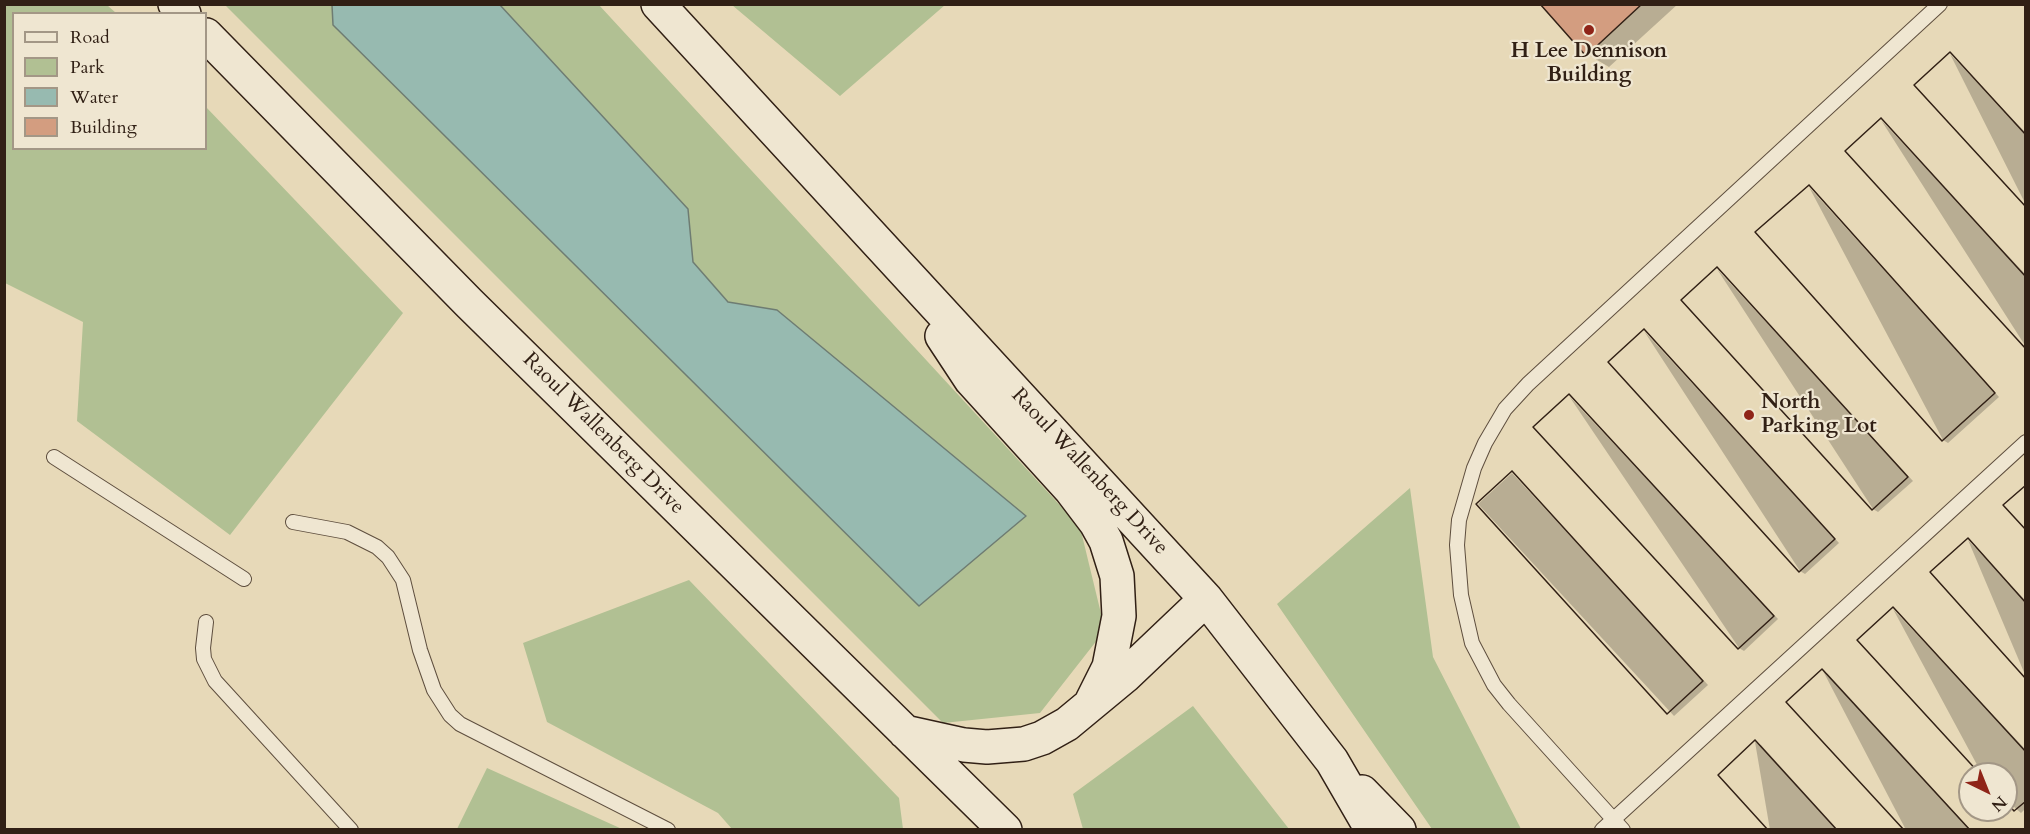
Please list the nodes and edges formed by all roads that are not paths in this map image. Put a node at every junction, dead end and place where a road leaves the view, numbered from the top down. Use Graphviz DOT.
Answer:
graph roads {
  1 [pos="658,4"];
  2 [pos="1940,4"];
  3 [pos="207,36"];
  4 [pos="896,263"];
  5 [pos="2025,442"];
  6 [pos="54,457"];
  7 [pos="293,522"];
  8 [pos="244,579"];
  9 [pos="1206,599"];
  10 [pos="206,622"];
  11 [pos="1092,701"];
  12 [pos="905,732"];
  13 [pos="1332,761"];
  14 [pos="1618,824"];
  15 [pos="351,830"];
  16 [pos="668,830"];
  17 [pos="1005,830"];
  18 [pos="1372,830"];
  19 [pos="1399,830"];
  20 [pos="1602,830"];
  1 -- 4 [label="street, Raoul Wallenberg Drive"];
  2 -- 14 [label="lane"];
  3 -- 12 [label="street, Raoul Wallenberg Drive"];
  4 -- 9 [label="street, Raoul Wallenberg Drive"];
  4 -- 11 [label="street"];
  5 -- 14 [label="lane"];
  6 -- 8 [label="lane"];
  7 -- 16 [label="lane"];
  9 -- 11 [label="street"];
  9 -- 13 [label="street, Raoul Wallenberg Drive"];
  10 -- 15 [label="lane"];
  11 -- 12 [label="street"];
  12 -- 17 [label="street, Raoul Wallenberg Drive"];
  13 -- 18 [label="street, Raoul Wallenberg Drive"];
  13 -- 19 [label="street"];
  14 -- 20 [label="lane"];
}
